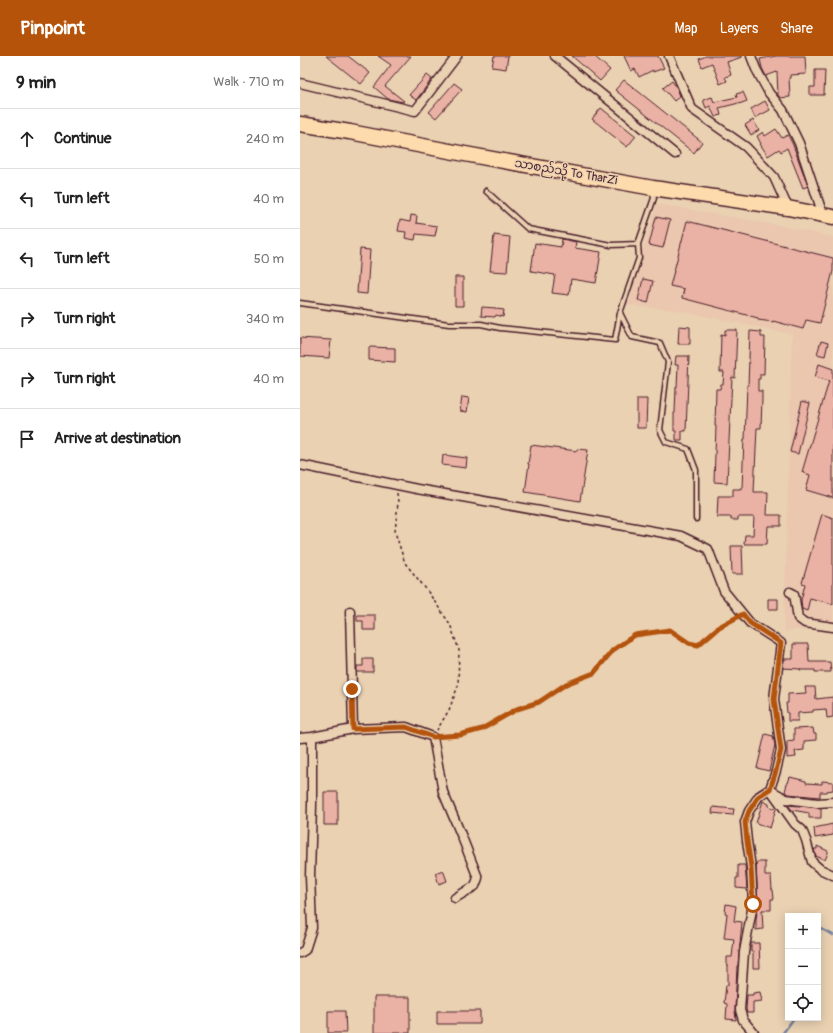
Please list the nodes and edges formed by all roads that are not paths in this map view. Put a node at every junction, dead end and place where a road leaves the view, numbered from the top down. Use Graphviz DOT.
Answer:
graph roads {
  1 [pos="457,56"];
  2 [pos="555,56"];
  3 [pos="669,56"];
  4 [pos="751,56"];
  5 [pos="300,83"];
  6 [pos="300,124"];
  7 [pos="675,154"];
  8 [pos="653,188"];
  9 [pos="486,191"];
  10 [pos="788,208"];
  11 [pos="828,216"];
  12 [pos="638,244"];
  13 [pos="300,303"];
  14 [pos="620,312"];
  15 [pos="300,465"];
  16 [pos="696,519"];
  17 [pos="790,592"];
  18 [pos="350,610"];
  19 [pos="833,627"];
  20 [pos="353,729"];
  21 [pos="312,737"];
  22 [pos="300,738"];
  23 [pos="770,789"];
  24 [pos="833,802"];
  25 [pos="833,875"];
  26 [pos="455,898"];
  27 [pos="300,953"];
  28 [pos="754,1033"];
  1 -- 5 [label="street"];
  2 -- 7 [label="street"];
  3 -- 10 [label="street"];
  4 -- 11 [label="street"];
  6 -- 8 [label="highway, သာစည်သို့ To TharZi"];
  8 -- 10 [label="highway, သာစည်သို့ To TharZi"];
  8 -- 12 [label="lane"];
  9 -- 12 [label="lane"];
  10 -- 11 [label="highway, သာစည်သို့ To TharZi"];
  12 -- 14 [label="lane"];
  13 -- 14 [label="lane"];
  14 -- 16 [label="lane"];
  15 -- 23 [label="street"];
  17 -- 19 [label="street"];
  18 -- 20 [label="street"];
  20 -- 21 [label="street"];
  20 -- 26 [label="street"];
  21 -- 22 [label="street"];
  21 -- 27 [label="street"];
  23 -- 24 [label="street"];
  23 -- 25 [label="street"];
  23 -- 28 [label="street"];
}
